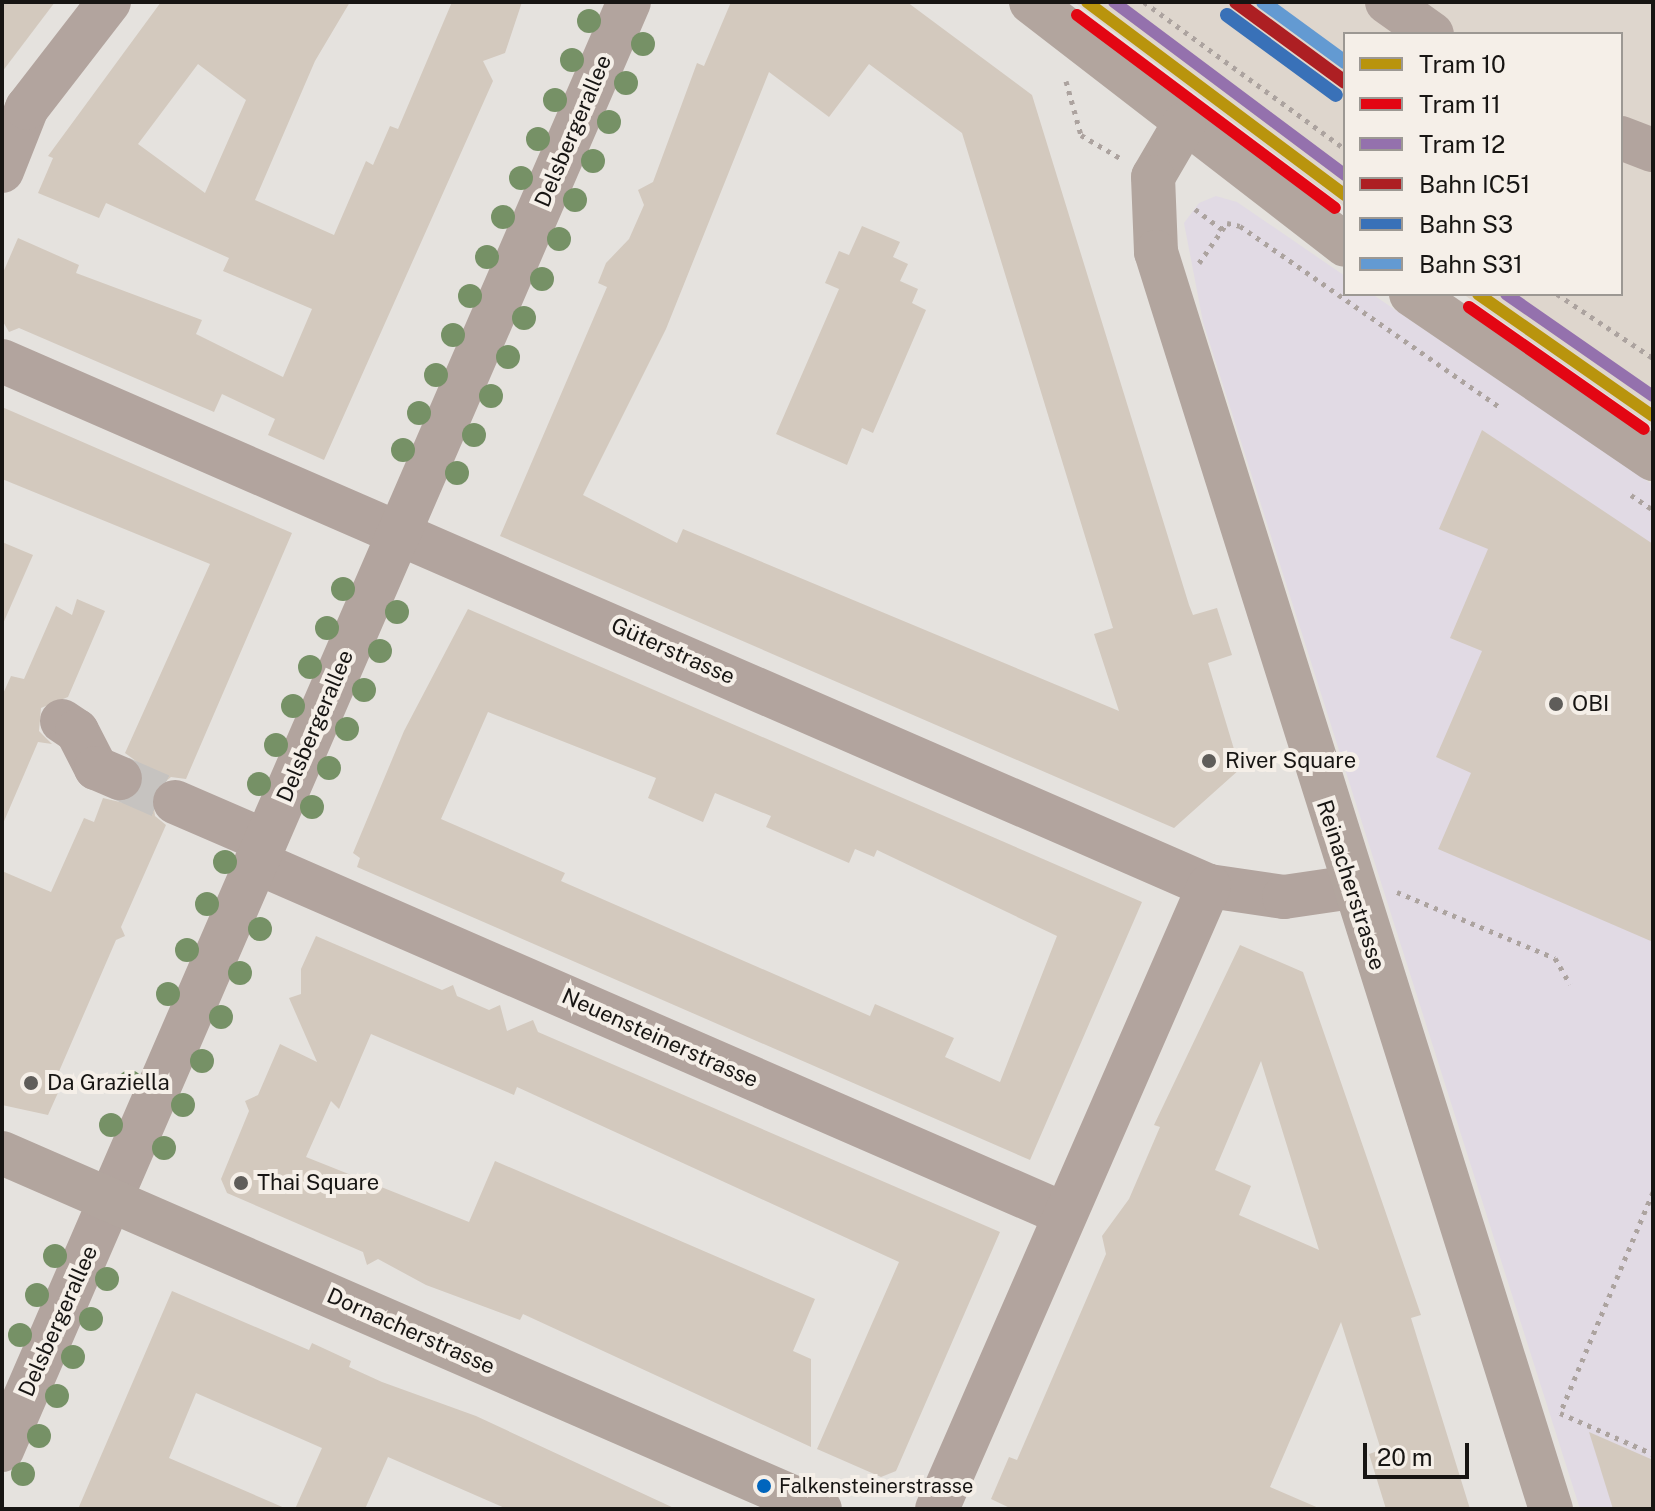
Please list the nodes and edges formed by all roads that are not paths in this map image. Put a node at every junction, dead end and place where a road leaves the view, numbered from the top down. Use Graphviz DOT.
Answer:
graph roads {
  1 [pos="109,2"];
  2 [pos="629,2"];
  3 [pos="1031,2"];
  4 [pos="1387,2"];
  5 [pos="1429,32"];
  6 [pos="1184,124"];
  7 [pos="1623,139"];
  8 [pos="1653,150"];
  9 [pos="2,171"];
  10 [pos="1343,243"];
  11 [pos="1414,296"];
  12 [pos="2,361"];
  13 [pos="1640,476"];
  14 [pos="400,531"];
  15 [pos="62,721"];
  16 [pos="120,778"];
  17 [pos="175,802"];
  18 [pos="261,852"];
  19 [pos="1209,886"];
  20 [pos="1352,887"];
  21 [pos="2,1153"];
  22 [pos="111,1200"];
  23 [pos="1064,1214"];
  24 [pos="2,1450"];
  25 [pos="820,1509"];
  26 [pos="937,1509"];
  27 [pos="1551,1509"];
  1 -- 9 [label="street"];
  2 -- 14 [label="street, Delsbergerallee"];
  3 -- 6 [label="main road"];
  4 -- 5 [label="street"];
  6 -- 10 [label="main road"];
  6 -- 20 [label="main road, Reinacherstrasse"];
  7 -- 8 [label="street"];
  11 -- 13 [label="main road"];
  12 -- 14 [label="street, Güterstrasse"];
  14 -- 18 [label="street, Delsbergerallee"];
  14 -- 19 [label="street, Güterstrasse"];
  15 -- 16 [label="street"];
  17 -- 18 [label="street, Neuensteinerstrasse"];
  18 -- 22 [label="street, Delsbergerallee"];
  18 -- 23 [label="street, Neuensteinerstrasse"];
  19 -- 20 [label="street, Güterstrasse"];
  19 -- 23 [label="street"];
  20 -- 27 [label="main road, Reinacherstrasse"];
  21 -- 22 [label="main road, Dornacherstrasse"];
  22 -- 24 [label="street, Delsbergerallee"];
  22 -- 25 [label="main road, Dornacherstrasse"];
  23 -- 26 [label="street"];
}
